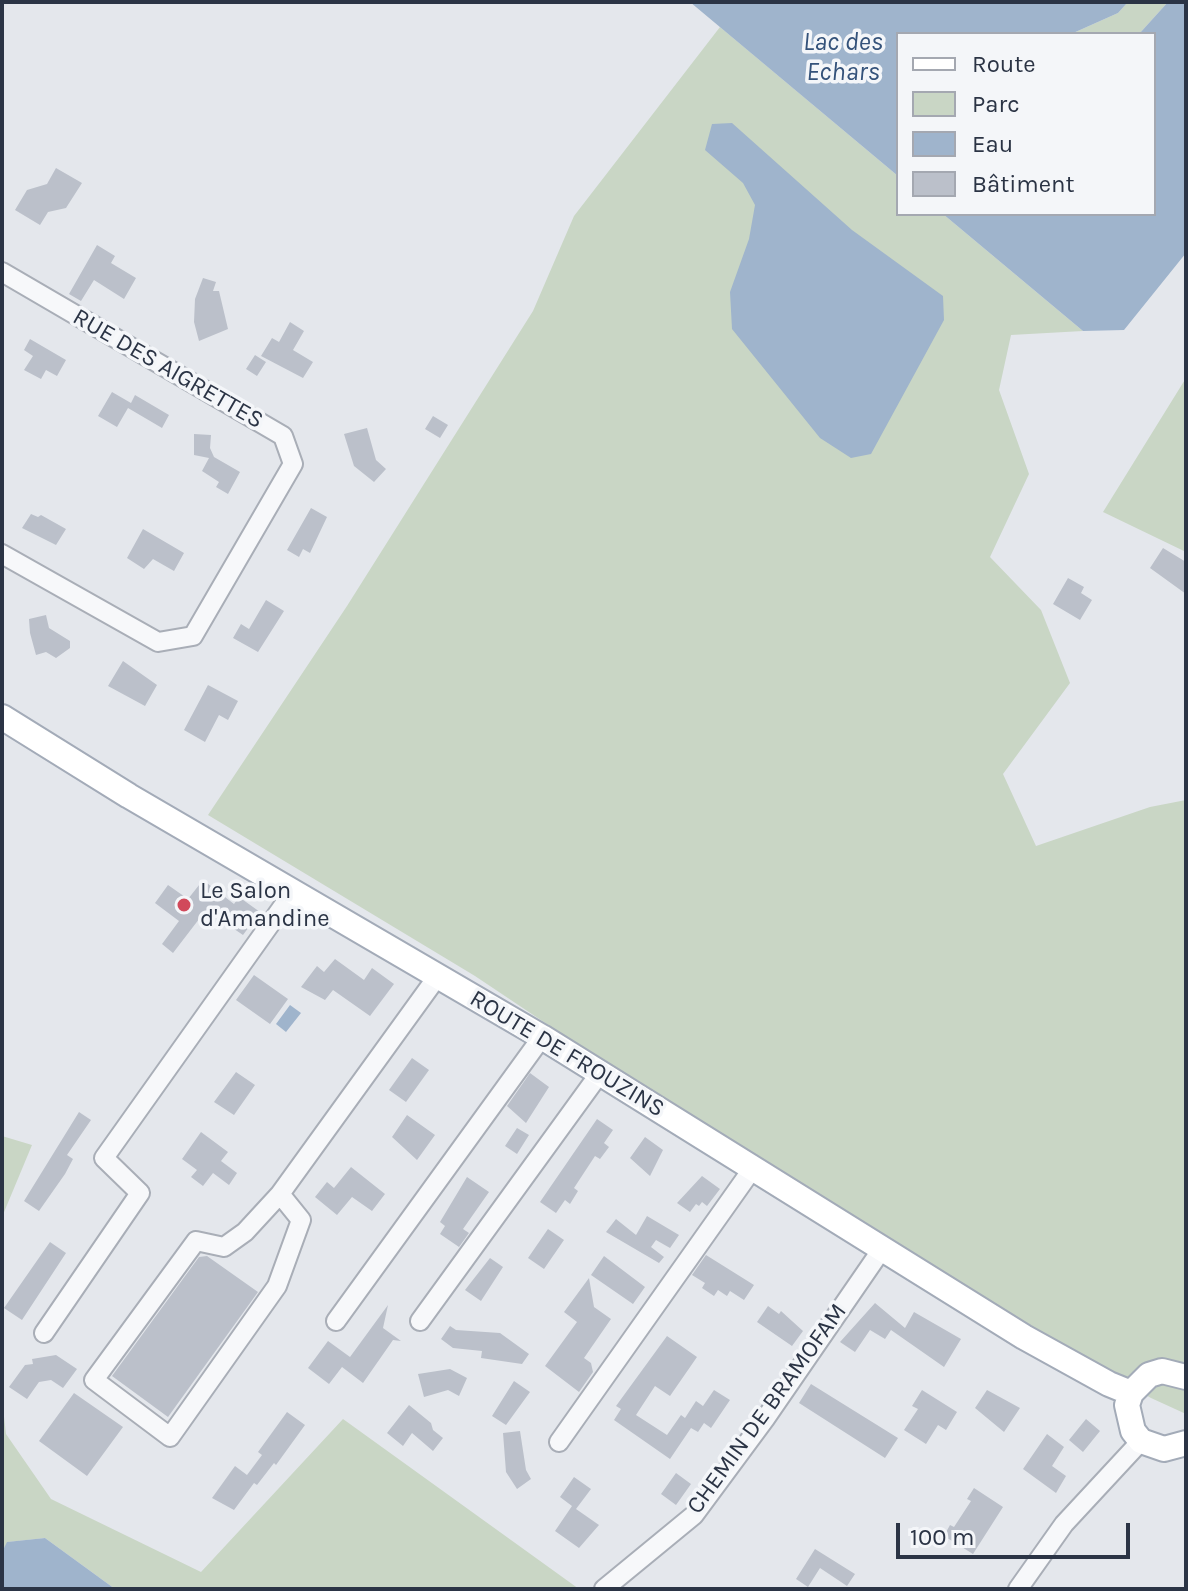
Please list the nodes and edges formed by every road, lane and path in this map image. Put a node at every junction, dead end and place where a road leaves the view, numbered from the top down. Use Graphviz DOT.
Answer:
graph roads {
  1 [pos="2,272"];
  2 [pos="2,554"];
  3 [pos="2,717"];
  4 [pos="293,892"];
  5 [pos="437,977"];
  6 [pos="542,1037"];
  7 [pos="600,1073"];
  8 [pos="753,1168"];
  9 [pos="280,1194"];
  10 [pos="882,1249"];
  11 [pos="336,1321"];
  12 [pos="420,1321"];
  13 [pos="44,1333"];
  14 [pos="1186,1377"];
  15 [pos="1131,1393"];
  16 [pos="1141,1441"];
  17 [pos="559,1442"];
  18 [pos="1186,1443"];
  19 [pos="604,1589"];
  20 [pos="1018,1589"];
  1 -- 2 [label="street, RUE DES AIGRETTES"];
  3 -- 4 [label="main road, ROUTE DE FROUZINS"];
  4 -- 5 [label="main road, ROUTE DE FROUZINS"];
  4 -- 13 [label="street"];
  5 -- 6 [label="main road, ROUTE DE FROUZINS"];
  5 -- 9 [label="street"];
  6 -- 7 [label="main road, ROUTE DE FROUZINS"];
  6 -- 11 [label="street"];
  7 -- 8 [label="main road, ROUTE DE FROUZINS"];
  7 -- 12 [label="street"];
  8 -- 10 [label="main road, ROUTE DE FROUZINS"];
  8 -- 17 [label="street"];
  9 -- 9 [label="street"];
  10 -- 15 [label="main road, ROUTE DE FROUZINS"];
  10 -- 19 [label="street, CHEMIN DE BRAMOFAM"];
  14 -- 15 [label="main road"];
  15 -- 16 [label="main road"];
  16 -- 18 [label="main road"];
  16 -- 20 [label="street"];
}
